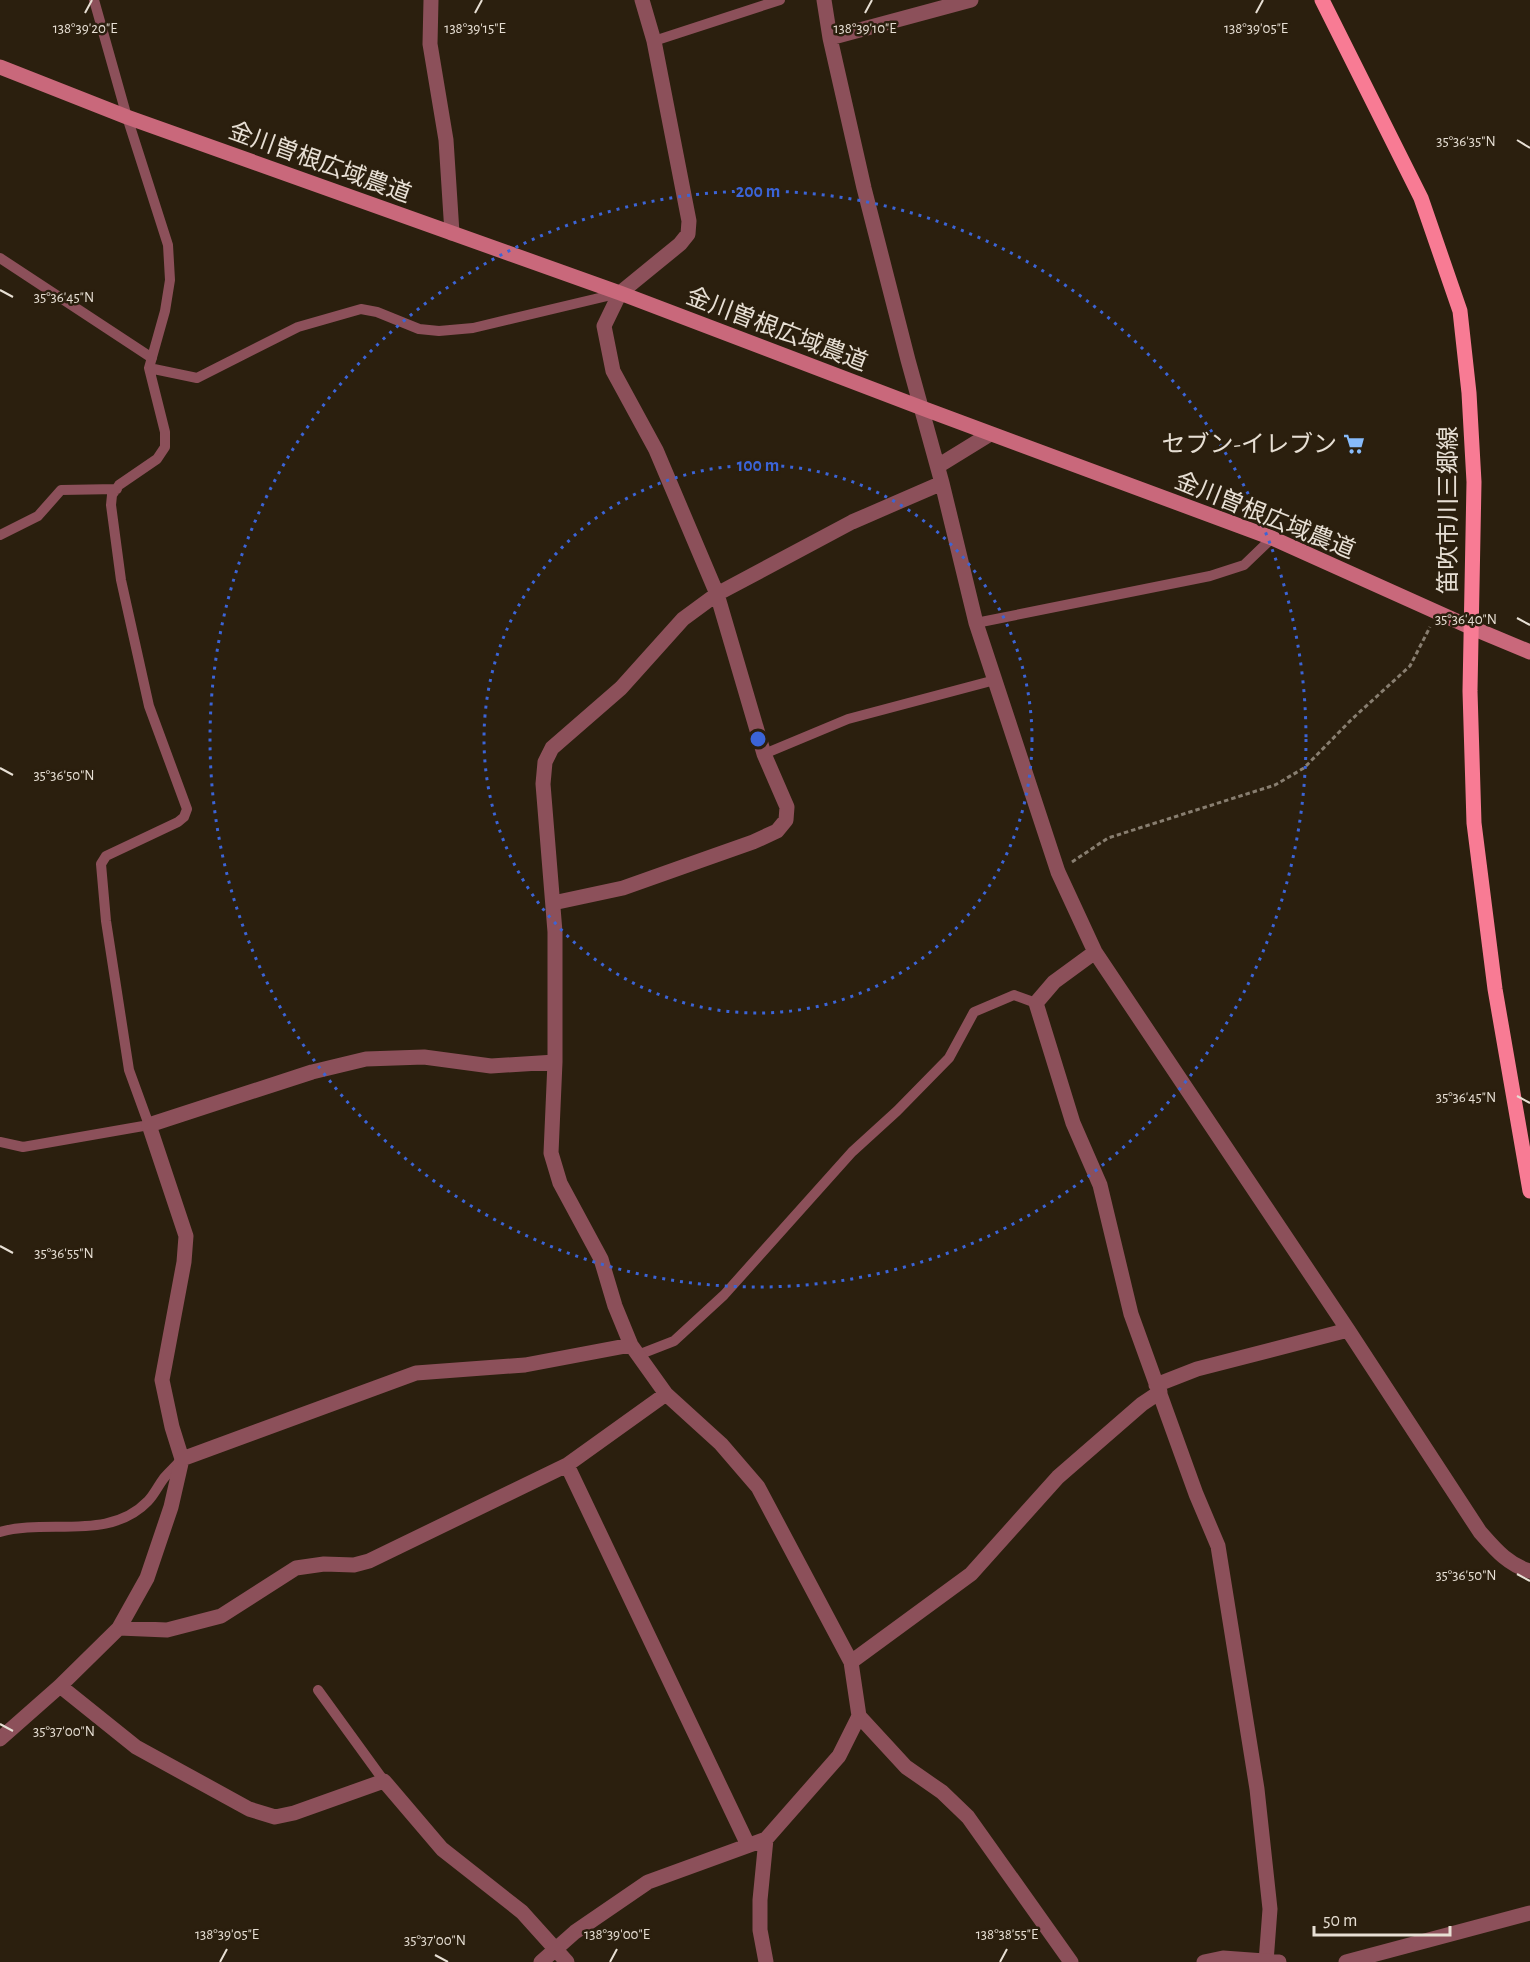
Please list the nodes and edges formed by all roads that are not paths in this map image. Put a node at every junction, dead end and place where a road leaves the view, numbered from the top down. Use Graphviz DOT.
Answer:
graph roads {
  1 [pos="94,0"];
  2 [pos="431,0"];
  3 [pos="642,0"];
  4 [pos="780,0"];
  5 [pos="824,0"];
  6 [pos="971,0"];
  7 [pos="1322,0"];
  8 [pos="830,38"];
  9 [pos="654,41"];
  10 [pos="0,67"];
  11 [pos="127,117"];
  12 [pos="452,233"];
  13 [pos="0,258"];
  14 [pos="620,293"];
  15 [pos="151,363"];
  16 [pos="922,408"];
  17 [pos="990,434"];
  18 [pos="938,466"];
  19 [pos="942,483"];
  20 [pos="117,489"];
  21 [pos="0,535"];
  22 [pos="1272,538"];
  23 [pos="717,594"];
  24 [pos="976,623"];
  25 [pos="1470,627"];
  26 [pos="1530,652"];
  27 [pos="995,680"];
  28 [pos="764,754"];
  29 [pos="552,903"];
  30 [pos="1095,952"];
  31 [pos="1036,1003"];
  32 [pos="555,1062"];
  33 [pos="149,1125"];
  34 [pos="0,1142"];
  35 [pos="1530,1191"];
  36 [pos="1348,1330"];
  37 [pos="634,1350"];
  38 [pos="1158,1388"];
  39 [pos="666,1394"];
  40 [pos="182,1459"];
  41 [pos="567,1466"];
  42 [pos="0,1532"];
  43 [pos="1530,1571"];
  44 [pos="119,1628"];
  45 [pos="851,1662"];
  46 [pos="60,1686"];
  47 [pos="318,1690"];
  48 [pos="860,1716"];
  49 [pos="0,1739"];
  50 [pos="384,1781"];
  51 [pos="766,1839"];
  52 [pos="747,1845"];
  53 [pos="1530,1913"];
  54 [pos="556,1948"];
  55 [pos="541,1962"];
  56 [pos="567,1962"];
  57 [pos="766,1962"];
  58 [pos="1071,1962"];
  59 [pos="1204,1962"];
  60 [pos="1270,1962"];
  61 [pos="1346,1962"];
  1 -- 11 [label="lane"];
  2 -- 12 [label="street"];
  3 -- 9 [label="street"];
  4 -- 9 [label="lane"];
  5 -- 8 [label="street"];
  6 -- 8 [label="street"];
  7 -- 25 [label="main road, 笛吹市川三郷線"];
  8 -- 16 [label="street"];
  9 -- 14 [label="street"];
  10 -- 11 [label="street, 金川曽根広域農道"];
  11 -- 12 [label="street, 金川曽根広域農道"];
  11 -- 15 [label="lane"];
  12 -- 14 [label="street, 金川曽根広域農道"];
  13 -- 15 [label="lane"];
  14 -- 15 [label="lane"];
  14 -- 16 [label="street, 金川曽根広域農道"];
  14 -- 23 [label="street"];
  15 -- 20 [label="lane"];
  16 -- 17 [label="street, 金川曽根広域農道"];
  16 -- 18 [label="street"];
  17 -- 18 [label="street"];
  17 -- 22 [label="street, 金川曽根広域農道"];
  18 -- 19 [label="street"];
  19 -- 23 [label="street"];
  19 -- 24 [label="street"];
  20 -- 21 [label="lane"];
  20 -- 33 [label="lane"];
  22 -- 24 [label="lane"];
  22 -- 25 [label="street, 金川曽根広域農道"];
  23 -- 28 [label="street"];
  23 -- 29 [label="street"];
  24 -- 27 [label="street"];
  25 -- 26 [label="street, 金川曽根広域農道"];
  25 -- 35 [label="main road, 笛吹市川三郷線"];
  27 -- 28 [label="lane"];
  27 -- 30 [label="street"];
  28 -- 29 [label="street"];
  29 -- 32 [label="street"];
  30 -- 31 [label="street"];
  30 -- 36 [label="street"];
  31 -- 37 [label="lane"];
  31 -- 38 [label="street"];
  32 -- 33 [label="street"];
  32 -- 37 [label="street"];
  33 -- 34 [label="lane"];
  33 -- 40 [label="street"];
  36 -- 38 [label="street"];
  36 -- 43 [label="street"];
  37 -- 39 [label="street"];
  37 -- 40 [label="street"];
  38 -- 45 [label="street"];
  38 -- 60 [label="street"];
  39 -- 41 [label="street"];
  39 -- 45 [label="street"];
  40 -- 42 [label="lane"];
  40 -- 44 [label="street"];
  41 -- 44 [label="street"];
  41 -- 52 [label="street"];
  44 -- 46 [label="street"];
  45 -- 48 [label="street"];
  46 -- 49 [label="street"];
  46 -- 50 [label="street"];
  47 -- 50 [label="lane"];
  48 -- 51 [label="street"];
  48 -- 58 [label="street"];
  50 -- 54 [label="street"];
  51 -- 52 [label="street"];
  51 -- 57 [label="street"];
  52 -- 54 [label="street"];
  53 -- 61 [label="street"];
  54 -- 55 [label="street"];
  54 -- 56 [label="street"];
  59 -- 60 [label="street"];
}
